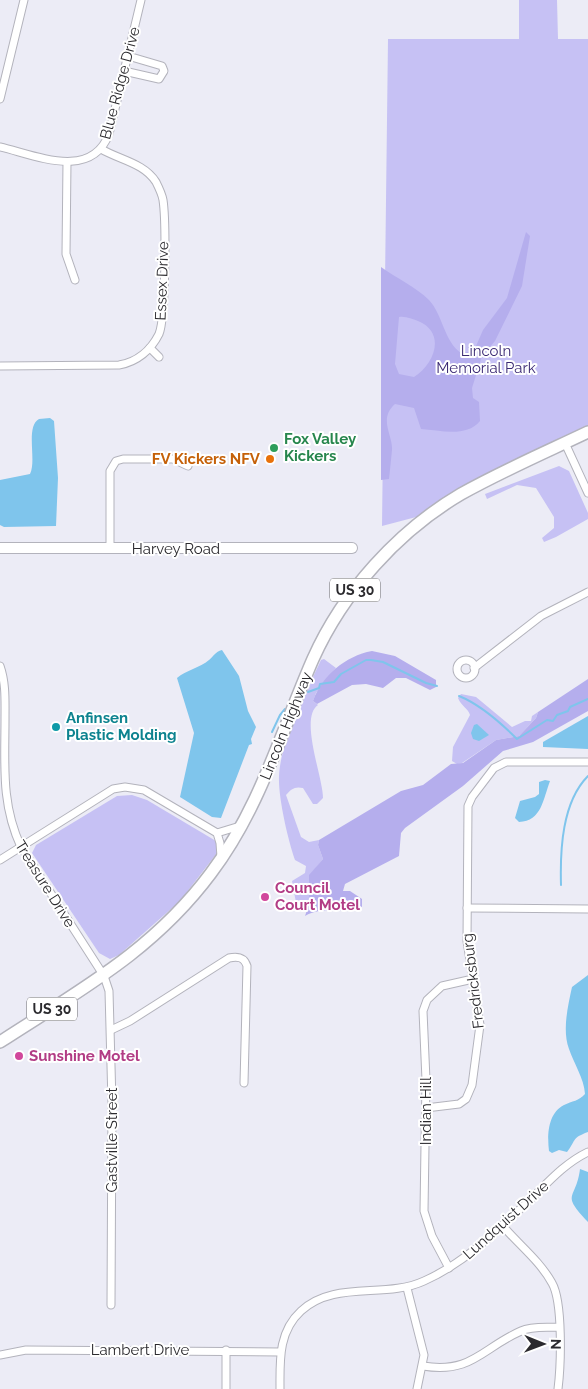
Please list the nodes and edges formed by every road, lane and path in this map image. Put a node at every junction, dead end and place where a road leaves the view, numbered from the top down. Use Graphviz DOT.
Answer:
graph roads {
  1 [pos="24,0"];
  2 [pos="141,0"];
  3 [pos="128,56"];
  4 [pos="124,71"];
  5 [pos="2,80"];
  6 [pos="0,99"];
  7 [pos="0,147"];
  8 [pos="101,149"];
  9 [pos="67,162"];
  10 [pos="75,280"];
  11 [pos="150,348"];
  12 [pos="159,357"];
  13 [pos="0,366"];
  14 [pos="588,432"];
  15 [pos="565,443"];
  16 [pos="188,466"];
  17 [pos="588,493"];
  18 [pos="0,548"];
  19 [pos="110,548"];
  20 [pos="352,548"];
  21 [pos="588,592"];
  22 [pos="0,666"];
  23 [pos="474,668"];
  24 [pos="588,762"];
  25 [pos="243,824"];
  26 [pos="217,833"];
  27 [pos="21,847"];
  28 [pos="221,859"];
  29 [pos="0,860"];
  30 [pos="467,908"];
  31 [pos="588,909"];
  32 [pos="104,976"];
  33 [pos="473,979"];
  34 [pos="111,1030"];
  35 [pos="0,1042"];
  36 [pos="244,1083"];
  37 [pos="426,1108"];
  38 [pos="588,1152"];
  39 [pos="502,1225"];
  40 [pos="450,1268"];
  41 [pos="407,1288"];
  42 [pos="112,1305"];
  43 [pos="559,1327"];
  44 [pos="226,1350"];
  45 [pos="280,1352"];
  46 [pos="0,1355"];
  47 [pos="423,1366"];
  48 [pos="226,1389"];
  49 [pos="280,1389"];
  50 [pos="417,1389"];
  51 [pos="558,1389"];
  1 -- 5 [label="street"];
  2 -- 3 [label="street, Blue Ridge Drive"];
  3 -- 4 [label="street, Blue Ridge Drive"];
  3 -- 4 [label="street"];
  4 -- 8 [label="street, Blue Ridge Drive"];
  5 -- 6 [label="street"];
  7 -- 9 [label="street, Blue Ridge Drive"];
  8 -- 9 [label="street, Blue Ridge Drive"];
  8 -- 11 [label="street, Essex Drive"];
  9 -- 10 [label="street"];
  11 -- 12 [label="street"];
  11 -- 13 [label="street, Essex Drive"];
  14 -- 15 [label="main road, Lincoln Highway / US 30"];
  15 -- 17 [label="street"];
  15 -- 25 [label="main road, Lincoln Highway / US 30"];
  16 -- 19 [label="street"];
  18 -- 19 [label="street, Harvey Road"];
  19 -- 20 [label="street, Harvey Road"];
  21 -- 23 [label="street"];
  22 -- 27 [label="street, Treasure Drive"];
  24 -- 30 [label="street, Fredricksburg"];
  25 -- 26 [label="street"];
  25 -- 28 [label="main road, Lincoln Highway / US 30"];
  26 -- 27 [label="street"];
  26 -- 28 [label="street"];
  27 -- 29 [label="street"];
  27 -- 32 [label="street, Treasure Drive"];
  28 -- 32 [label="main road, Lincoln Highway / US 30"];
  30 -- 31 [label="street"];
  30 -- 33 [label="street, Fredricksburg"];
  32 -- 34 [label="street, Gastville Street"];
  32 -- 35 [label="main road, Lincoln Highway / US 30"];
  33 -- 37 [label="street, Indian Hill"];
  33 -- 37 [label="street, Fredricksburg"];
  34 -- 36 [label="street"];
  34 -- 42 [label="street, Gastville Street"];
  37 -- 40 [label="street, Indian Hill"];
  38 -- 39 [label="street, Lundquist Drive"];
  39 -- 40 [label="street, Lundquist Drive"];
  39 -- 43 [label="street"];
  40 -- 41 [label="street, Lundquist Drive"];
  41 -- 45 [label="street, Lundquist Drive"];
  41 -- 47 [label="street"];
  43 -- 47 [label="street"];
  43 -- 51 [label="street"];
  44 -- 45 [label="street, Lambert Drive"];
  44 -- 46 [label="street, Lambert Drive"];
  44 -- 48 [label="street"];
  45 -- 49 [label="street, Lundquist Drive"];
  47 -- 50 [label="street"];
}
